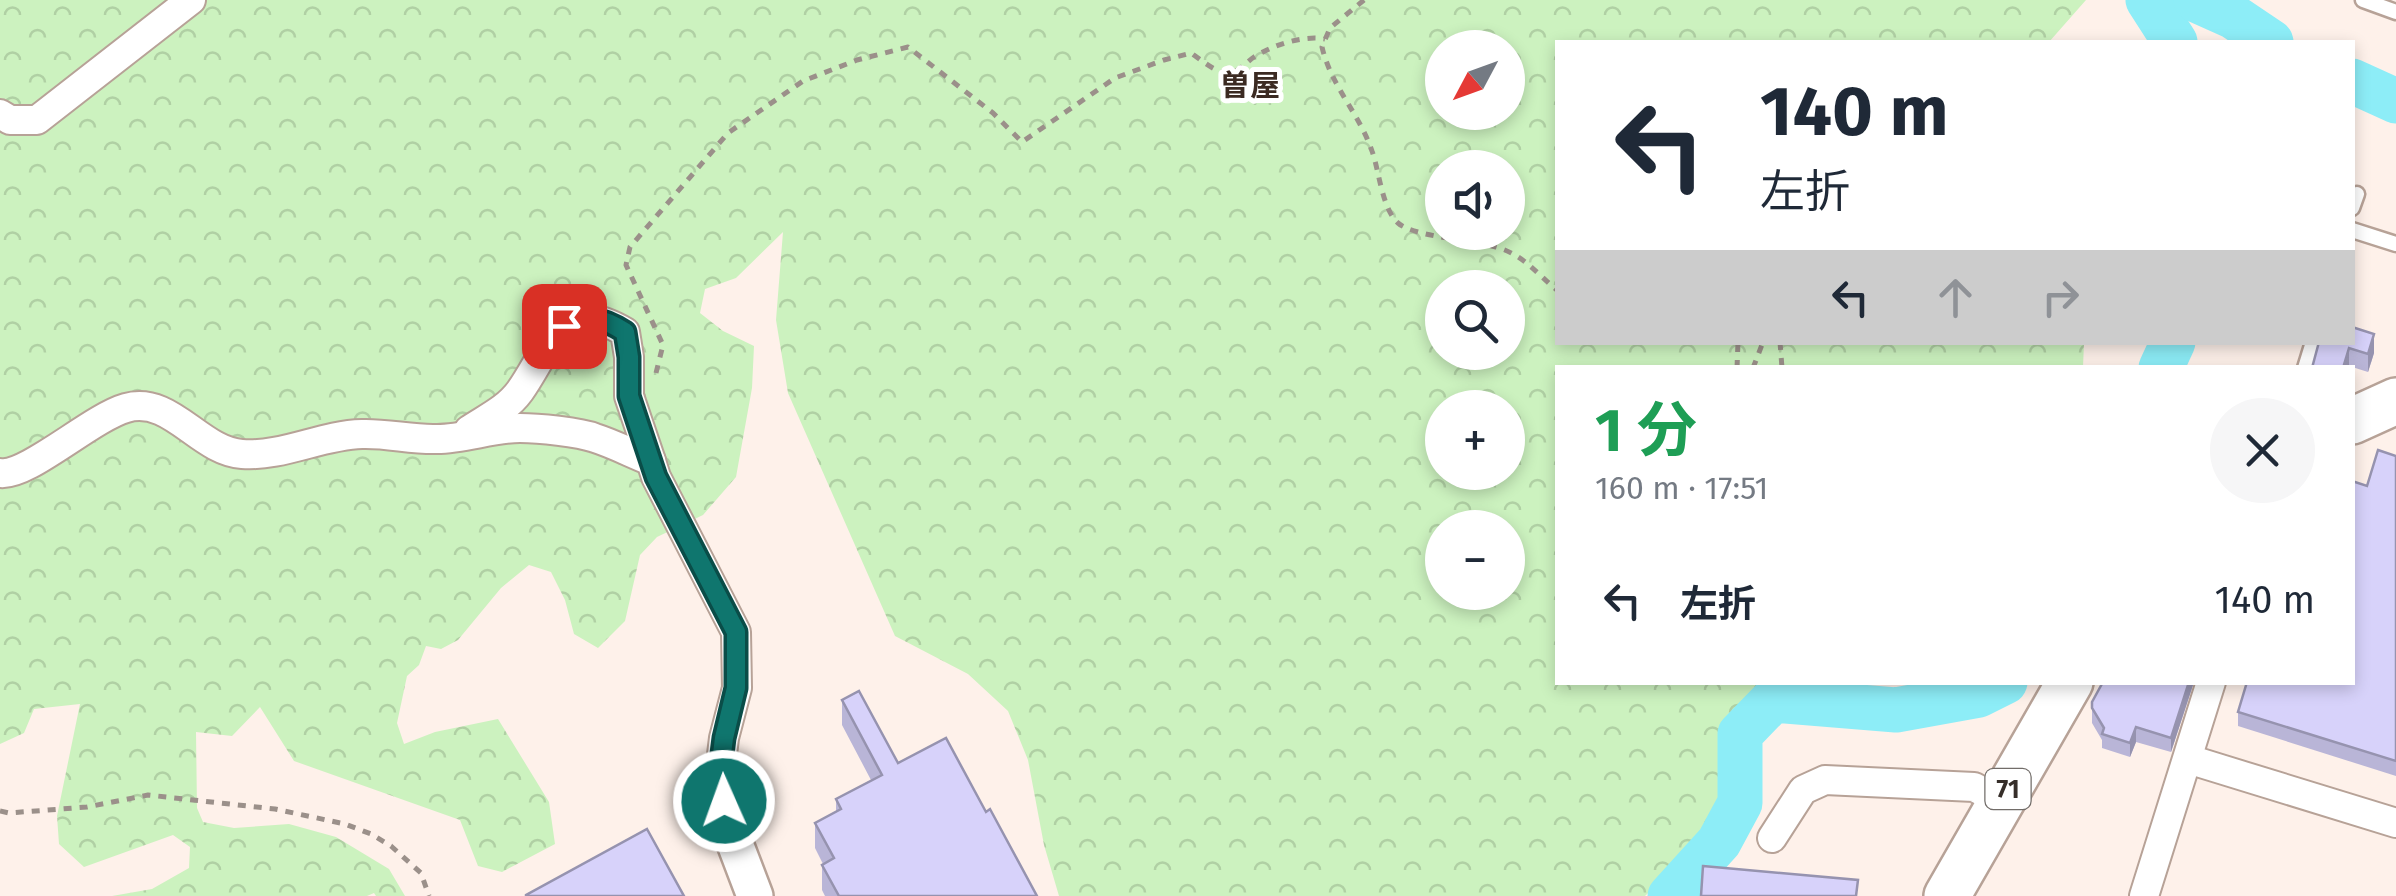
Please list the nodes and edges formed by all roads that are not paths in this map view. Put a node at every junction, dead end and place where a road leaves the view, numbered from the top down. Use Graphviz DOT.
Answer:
graph roads {
  1 [pos="191,0"];
  2 [pos="2363,0"];
  3 [pos="2396,12"];
  4 [pos="0,114"];
  5 [pos="2355,231"];
  6 [pos="2396,244"];
  7 [pos="2396,401"];
  8 [pos="2355,420"];
  9 [pos="459,436"];
  10 [pos="651,461"];
  11 [pos="0,474"];
  12 [pos="2068,685"];
  13 [pos="2210,685"];
  14 [pos="2188,759"];
  15 [pos="2001,801"];
  16 [pos="2396,823"];
  17 [pos="732,833"];
  18 [pos="1772,838"];
  19 [pos="755,896"];
  20 [pos="1947,896"];
  21 [pos="2144,896"];
  1 -- 4 [label="street"];
  2 -- 3 [label="lane"];
  5 -- 6 [label="lane"];
  7 -- 8 [label="main road"];
  9 -- 10 [label="street"];
  9 -- 10 [label="street"];
  9 -- 11 [label="street"];
  10 -- 17 [label="street"];
  12 -- 15 [label="main road, 71"];
  13 -- 14 [label="street"];
  14 -- 16 [label="street"];
  14 -- 21 [label="street"];
  15 -- 18 [label="street"];
  15 -- 20 [label="main road, 71"];
  17 -- 19 [label="street"];
}
